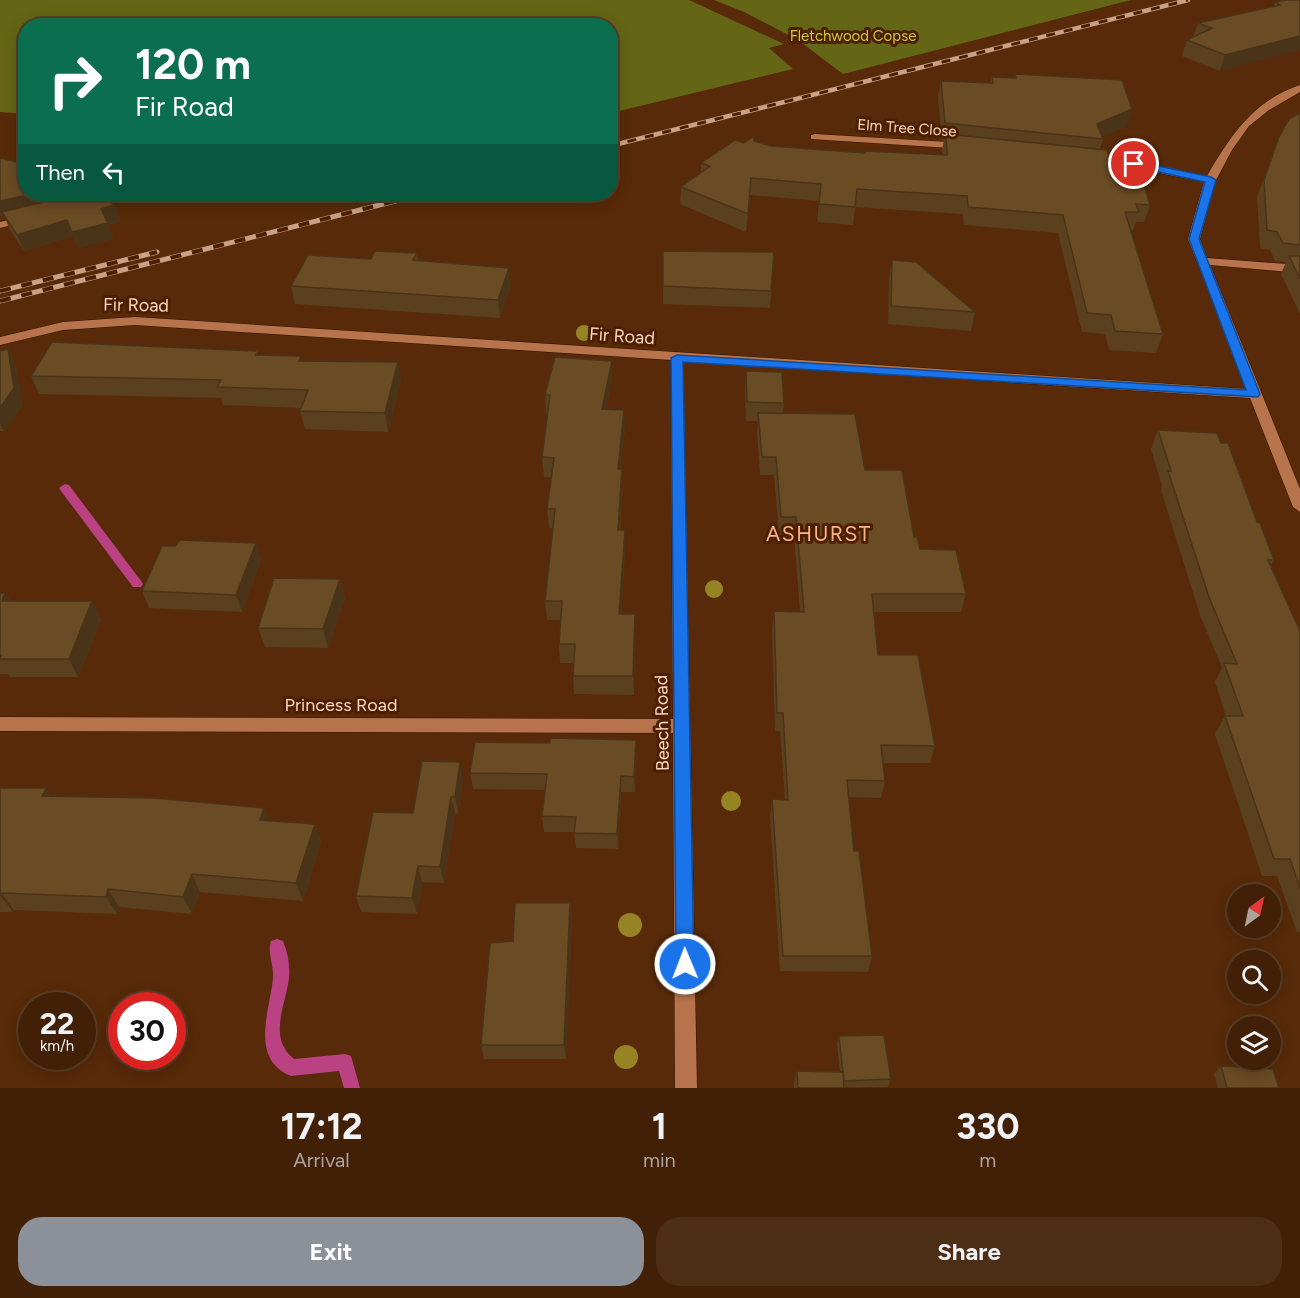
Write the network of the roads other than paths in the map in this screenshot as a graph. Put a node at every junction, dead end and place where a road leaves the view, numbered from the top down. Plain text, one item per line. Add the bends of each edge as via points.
1 (1300, 88) edge
2 (815, 137) dead end
3 (976, 147) edge
4 (1109, 160) edge
5 (1211, 180) junction
6 (97, 201) edge
7 (73, 207) edge
8 (42, 215) edge
9 (0, 225) edge
10 (1201, 261) junction
11 (1300, 269) edge
12 (0, 341) edge
13 (677, 358) junction
14 (1254, 394) junction
15 (1300, 507) edge
16 (0, 724) edge
17 (681, 726) junction
18 (686, 1088) edge

1 - 5 street via 1245,124
2 - 3 street, Elm Tree Close
4 - 5 street
5 - 10 street via 1194,239
6 - 7 street
8 - 9 street
10 - 11 street
10 - 14 street
12 - 13 street, Fir Road via 92,322 135,321
13 - 14 street, Fir Road
13 - 17 street, Beech Road
14 - 15 street
16 - 17 street, Princess Road
17 - 18 street, Beech Road

